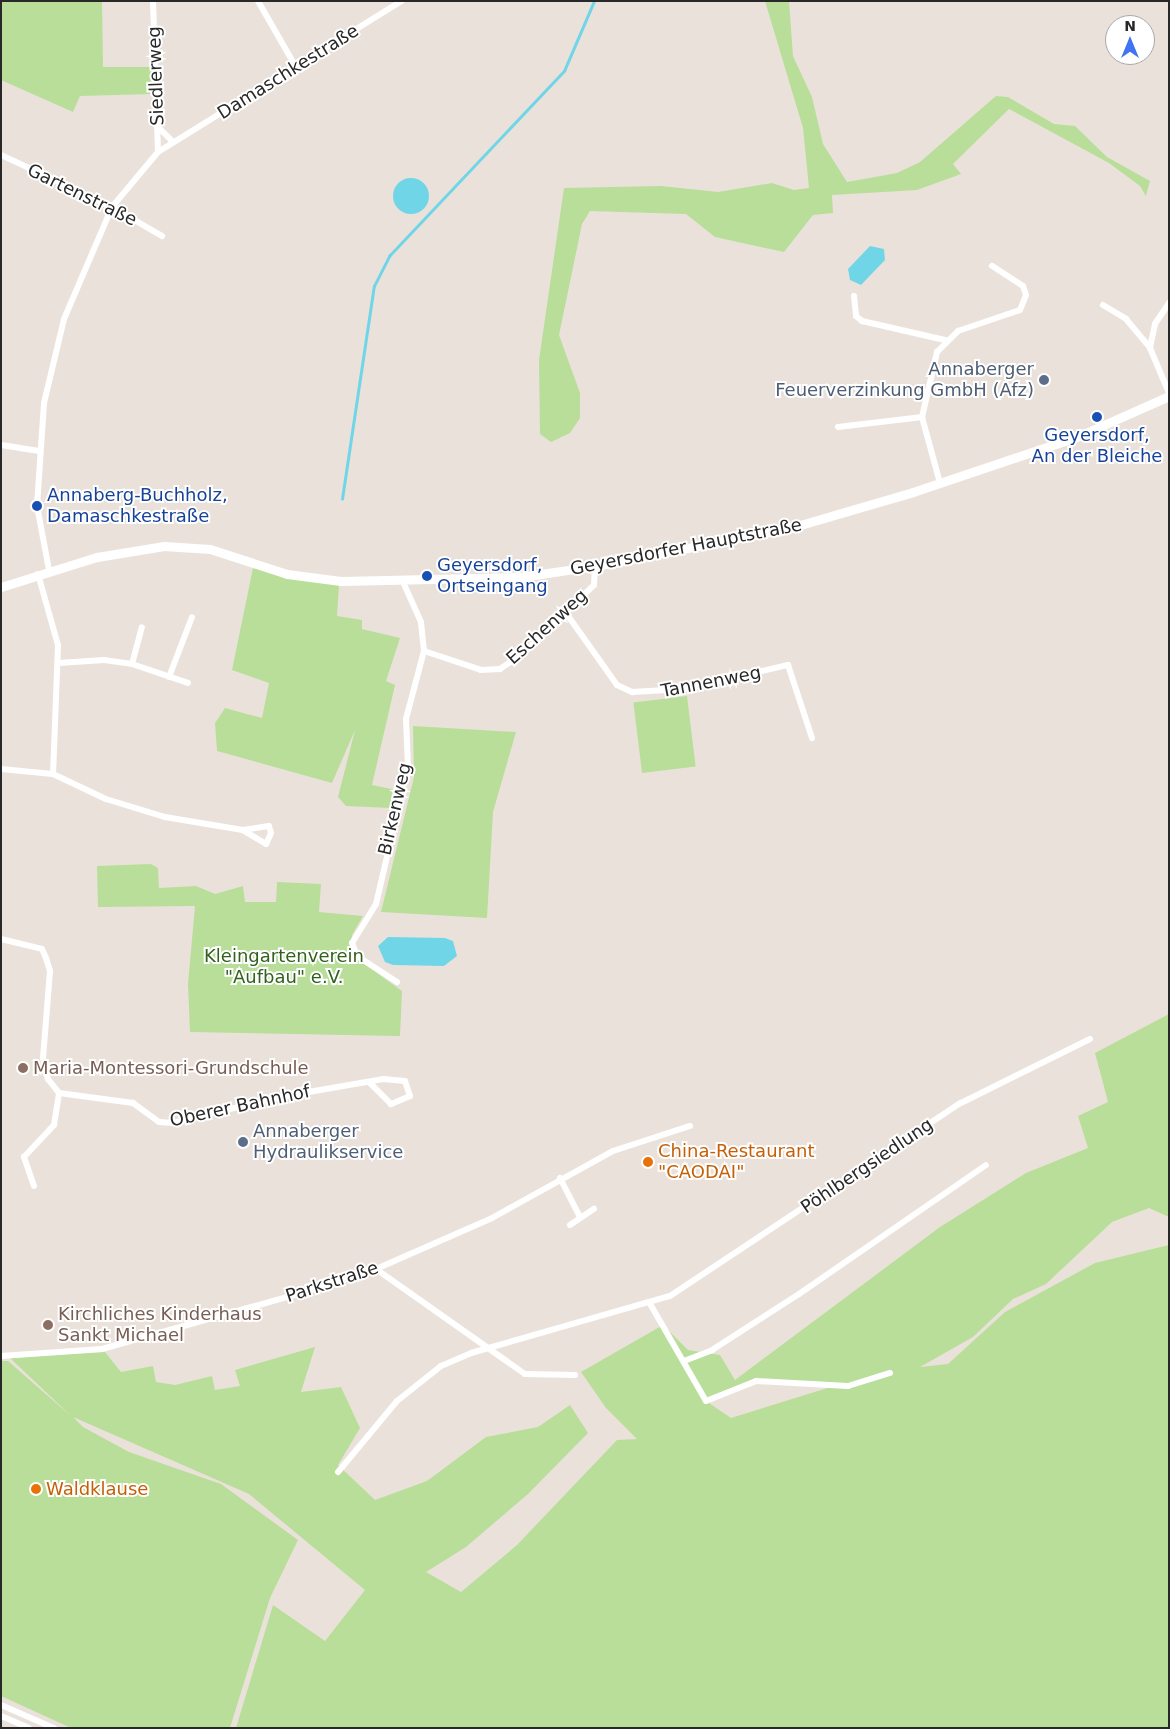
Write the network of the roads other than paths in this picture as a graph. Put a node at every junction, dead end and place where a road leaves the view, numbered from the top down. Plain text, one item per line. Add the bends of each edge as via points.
1 (153, 1) edge
2 (258, 1) edge
3 (402, 1) edge
4 (296, 67) junction
5 (159, 128) junction
6 (173, 142) junction
7 (158, 152) junction
8 (1, 155) edge
9 (112, 206) junction
10 (162, 236) dead end
11 (992, 266) dead end
12 (854, 296) dead end
13 (1169, 303) edge
14 (1103, 305) dead end
15 (945, 340) junction
16 (1150, 348) junction
17 (1169, 394) edge
18 (922, 417) junction
19 (838, 427) dead end
20 (1, 445) edge
21 (38, 451) junction
22 (940, 484) junction
23 (595, 566) junction
24 (49, 570) junction
25 (38, 574) junction
26 (403, 582) junction
27 (1, 587) edge
28 (566, 613) junction
29 (192, 617) dead end
30 (142, 627) dead end
31 (424, 651) junction
32 (59, 663) junction
33 (132, 664) junction
34 (169, 677) junction
35 (188, 683) dead end
36 (812, 738) dead end
37 (1, 770) edge
38 (53, 774) junction
39 (243, 830) dead end
40 (1, 939) edge
41 (397, 982) dead end
42 (1090, 1039) dead end
43 (369, 1082) junction
44 (59, 1093) junction
45 (690, 1126) dead end
46 (986, 1166) dead end
47 (560, 1178) junction
48 (34, 1186) dead end
49 (594, 1209) dead end
50 (580, 1217) junction
51 (570, 1225) dead end
52 (376, 1268) junction
53 (649, 1302) junction
54 (486, 1350) junction
55 (1, 1356) edge
56 (684, 1361) junction
57 (890, 1373) dead end
58 (575, 1375) dead end
59 (338, 1472) dead end
60 (1, 1705) edge
61 (1, 1716) edge
62 (29, 1728) edge
63 (54, 1728) edge

1 - 5 street, Siedlerweg
2 - 4 street
3 - 4 street, Damaschkestraße
4 - 6 street, Damaschkestraße
5 - 6 street
5 - 7 street, Siedlerweg
6 - 7 street, Damaschkestraße
7 - 9 street, Damaschkestraße
8 - 9 street, Gartenstraße
9 - 10 street, Gartenstraße
9 - 21 street, Damaschkestraße via 64,319 44,403
11 - 15 street via 1023,286 1026,295 1020,310 958,331
12 - 15 street via 856,316 862,321
13 - 16 street via 1155,324
14 - 16 street via 1126,319
15 - 18 street via 938,352
16 - 17 street
17 - 22 main road, Geyersdorfer Hauptstraße via 1079,436
18 - 19 street
18 - 22 street
20 - 21 street
21 - 24 street, Damaschkestraße via 38,506
22 - 23 main road, Geyersdorfer Hauptstraße via 790,528
23 - 26 main road, Geyersdorfer Hauptstraße via 521,577
23 - 28 street, Eschenweg via 594,585
24 - 25 main road, Geyersdorfer Hauptstraße
24 - 26 main road, Geyersdorfer Hauptstraße via 98,557 188,546 309,578
25 - 27 main road, Geyersdorfer Hauptstraße
25 - 32 street via 58,645
26 - 31 street, Birkenweg via 421,622
28 - 31 street, Eschenweg via 500,669 481,670
28 - 36 street, Tannenweg via 618,685 632,692 684,689 788,665
29 - 34 street
30 - 33 street
31 - 41 street, Birkenweg via 406,719 408,767 376,904 352,943 357,956
32 - 33 street via 104,660
32 - 38 street
33 - 34 street
34 - 35 street
37 - 38 street
38 - 39 street via 138,810
40 - 44 street via 42,949 46,958 50,971 43,1058 48,1079
42 - 53 street, Pöhlbergsiedlung via 961,1103 696,1280
43 - 43 street, Oberer Bahnhof via 391,1104 410,1096 410,1088 400,1079
43 - 44 street, Oberer Bahnhof via 173,1123 160,1122 133,1103
44 - 48 street via 54,1124 24,1157
45 - 47 street, Parkstraße via 613,1151
46 - 56 street via 799,1294 712,1350
47 - 50 street
47 - 52 street, Parkstraße via 492,1218
49 - 50 street
50 - 51 street
52 - 54 street
52 - 55 street, Parkstraße via 102,1349
53 - 54 street, Pöhlbergsiedlung
53 - 56 street
54 - 58 street via 535,1377
54 - 59 street, Pöhlbergsiedlung via 442,1366 413,1385
56 - 57 street via 706,1401 756,1381 848,1386
60 - 63 street
61 - 62 street

